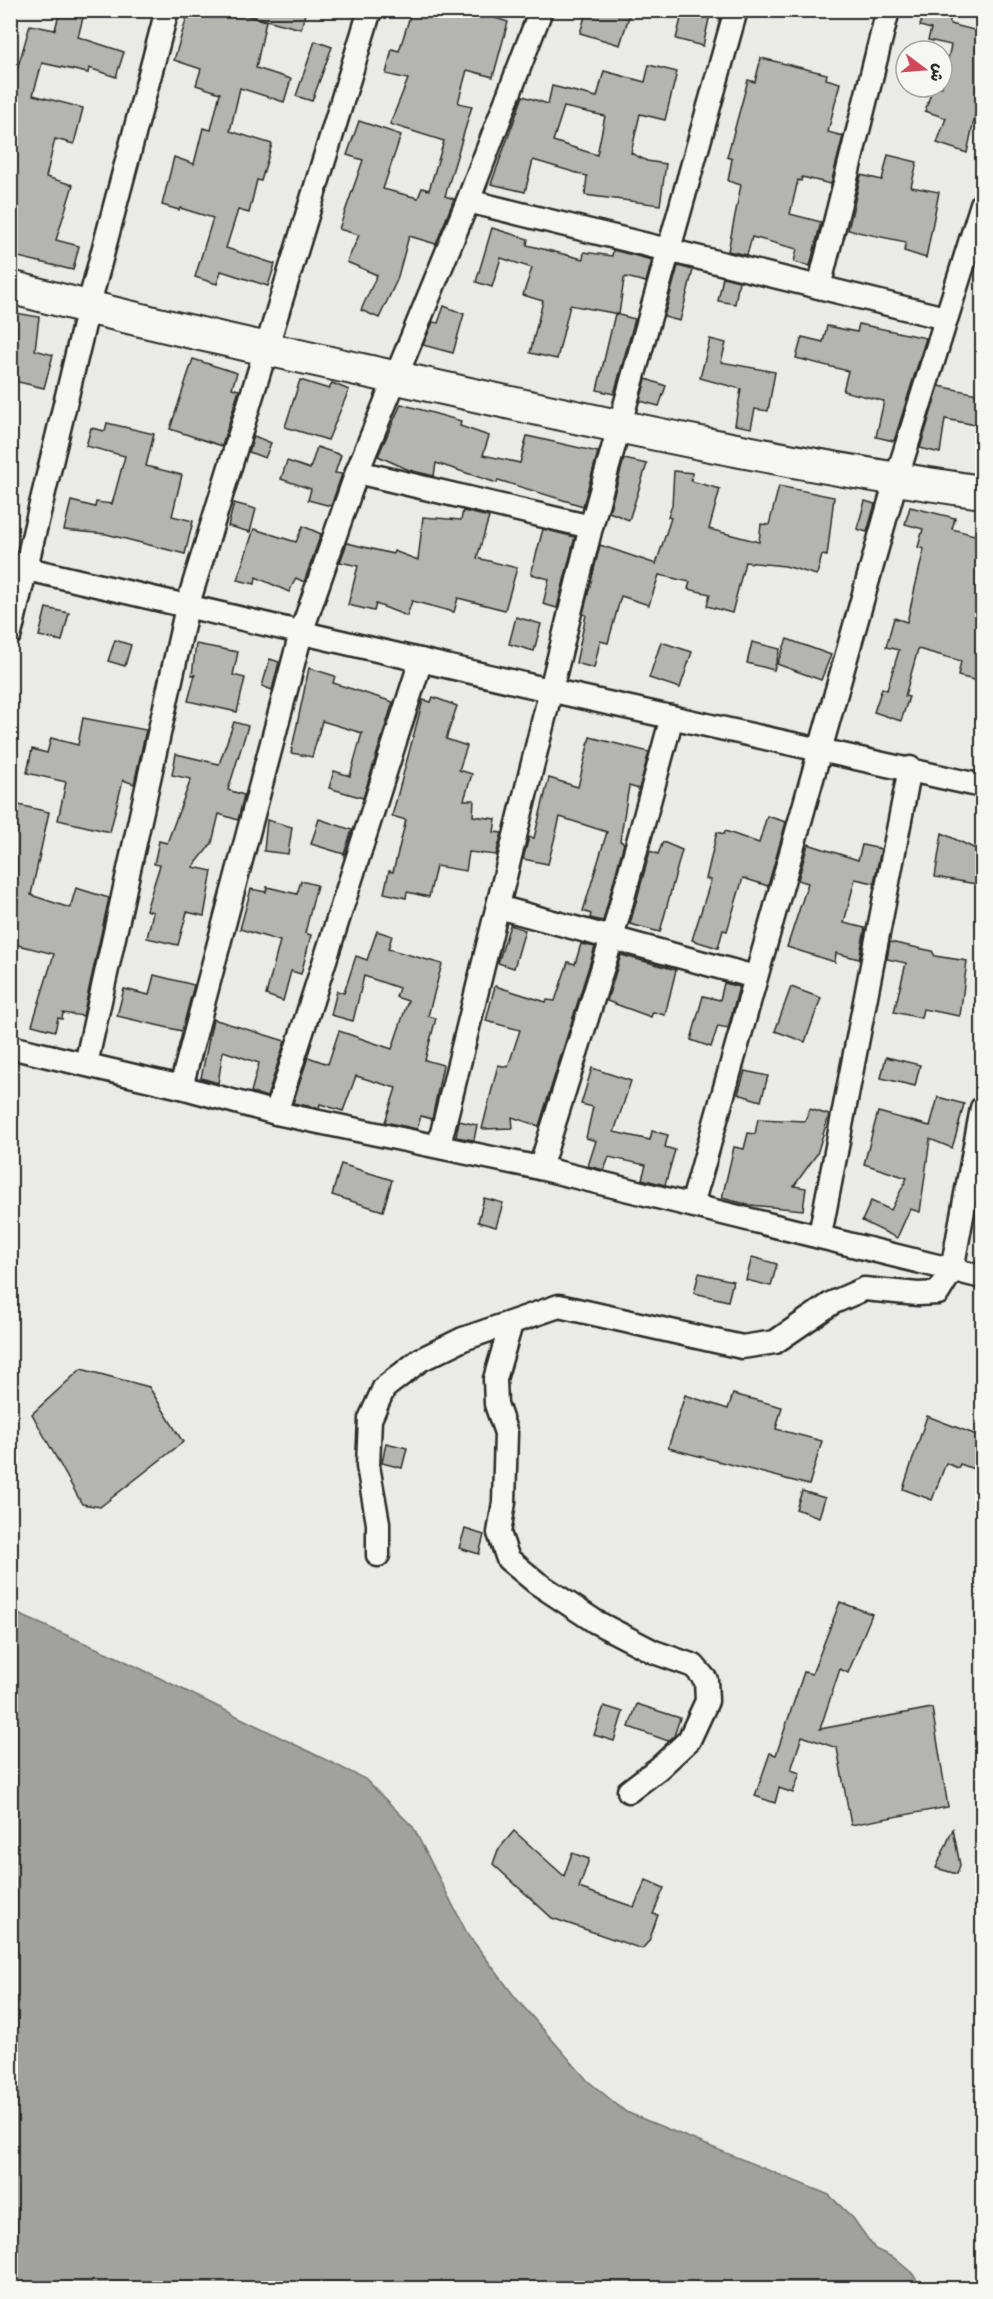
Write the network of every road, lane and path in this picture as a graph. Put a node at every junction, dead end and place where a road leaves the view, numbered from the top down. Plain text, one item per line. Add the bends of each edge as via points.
1 (167, 10) edge
2 (370, 10) edge
3 (541, 10) edge
4 (735, 10) edge
5 (888, 10) edge
6 (468, 201) junction
7 (982, 204) edge
8 (669, 250) junction
9 (10, 287) edge
10 (819, 287) junction
11 (88, 308) junction
12 (945, 318) junction
13 (265, 351) junction
14 (395, 377) junction
15 (619, 427) junction
16 (357, 472) junction
17 (896, 480) junction
18 (982, 492) edge
19 (591, 528) junction
20 (18, 567) edge
21 (187, 607) junction
22 (301, 633) junction
23 (10, 634) edge
24 (421, 660) junction
25 (549, 690) junction
26 (672, 717) junction
27 (822, 752) junction
28 (910, 768) junction
29 (982, 786) edge
30 (498, 907) junction
31 (612, 938) junction
32 (755, 977) junction
33 (10, 1047) edge
34 (87, 1064) junction
35 (182, 1087) junction
36 (982, 1108) edge
37 (276, 1113) junction
38 (439, 1145) junction
39 (540, 1168) junction
40 (692, 1205) junction
41 (820, 1235) junction
42 (952, 1270) junction
43 (982, 1277) edge
44 (511, 1324) junction
45 (378, 1556) dead end
46 (629, 1791) dead end

1 - 11 street
2 - 13 street
3 - 6 street
4 - 8 street
5 - 10 street
6 - 8 street
6 - 14 street
7 - 12 street
8 - 10 street
8 - 15 street
9 - 11 main road
10 - 12 street
11 - 13 main road
11 - 20 street
12 - 17 street
13 - 14 main road
13 - 21 street
14 - 15 main road
14 - 16 street
15 - 17 main road
15 - 19 street
16 - 19 street
16 - 22 street
17 - 18 main road
17 - 27 street
19 - 25 street
20 - 21 street
20 - 23 street
21 - 22 street
21 - 34 street
22 - 24 street
22 - 35 street
24 - 25 street
24 - 37 street
25 - 26 street
25 - 30 street
26 - 27 street
26 - 31 street
27 - 28 street
27 - 32 street
28 - 29 street
28 - 41 street
30 - 31 street
30 - 38 street
31 - 32 street
31 - 39 street
32 - 40 street
33 - 34 street
34 - 35 street
35 - 37 street
36 - 42 street
37 - 38 street
38 - 39 street
39 - 40 street
40 - 41 street
41 - 42 street
42 - 43 street
42 - 44 street via 938,1293 864,1289 832,1303 776,1342 742,1347 559,1306
44 - 45 street via 463,1339 420,1360 384,1388 370,1419 368,1466 378,1523
44 - 46 street via 495,1378 496,1404 506,1433 499,1533 508,1559 596,1622 654,1652 694,1666 706,1680 707,1701 689,1740

